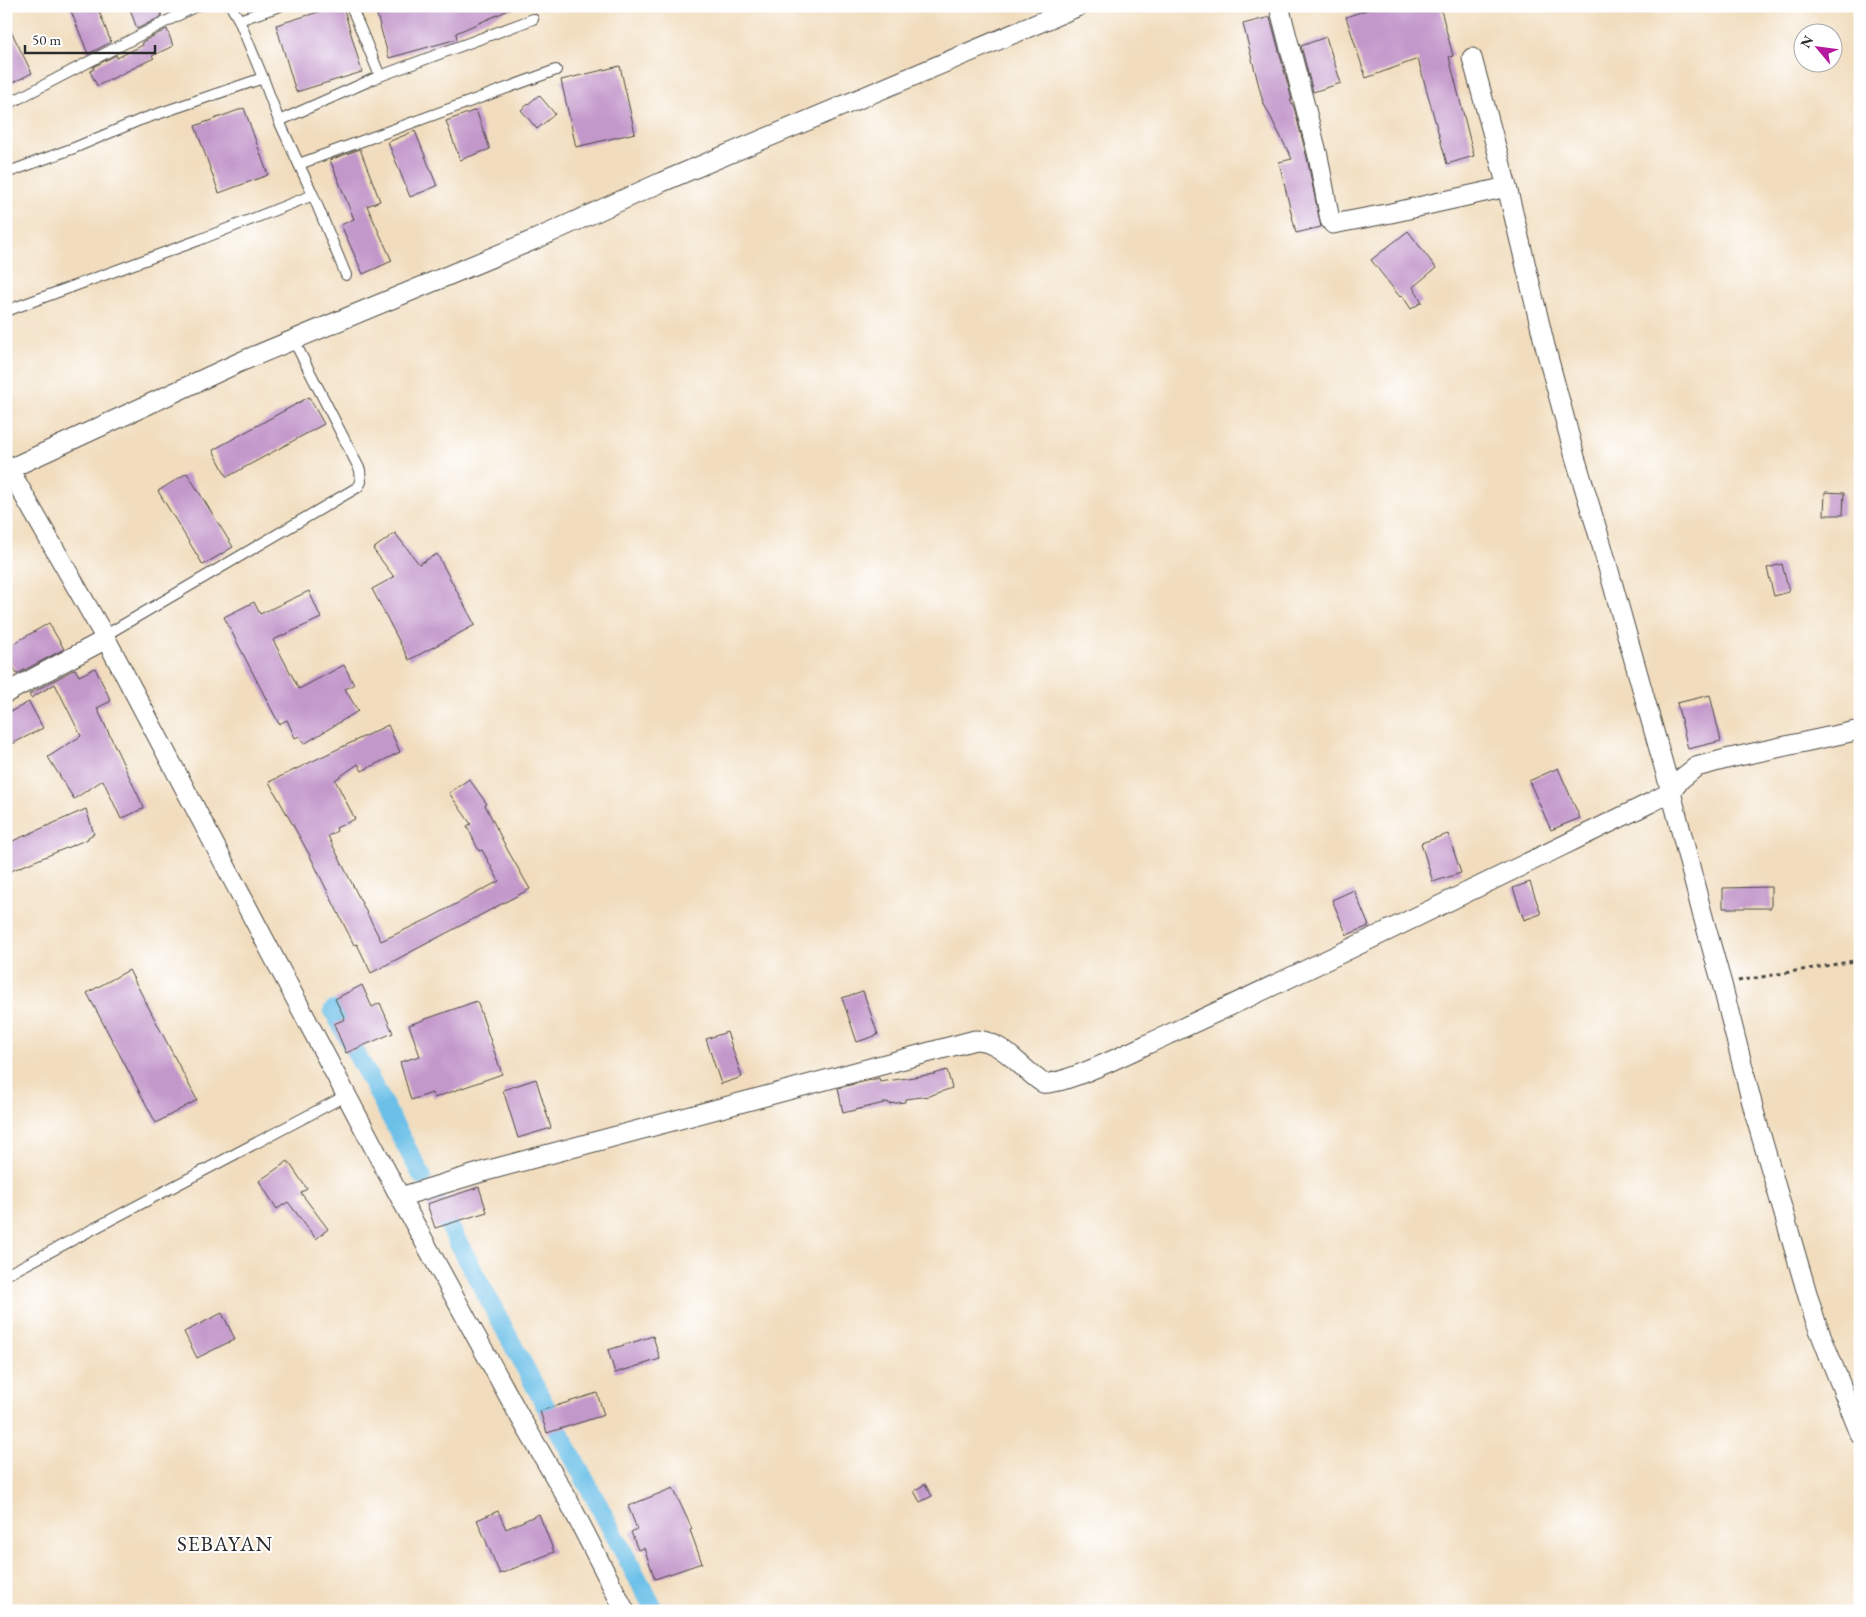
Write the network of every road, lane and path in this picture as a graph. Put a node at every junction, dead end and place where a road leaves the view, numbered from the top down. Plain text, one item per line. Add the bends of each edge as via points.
1 (196, 6) edge
2 (231, 6) edge
3 (280, 6) edge
4 (351, 6) edge
5 (1079, 6) edge
6 (1279, 6) edge
7 (533, 19) dead end
8 (239, 20) junction
9 (1472, 58) dead end
10 (556, 70) dead end
11 (380, 76) junction
12 (262, 78) junction
13 (6, 105) edge
14 (279, 121) junction
15 (299, 164) junction
16 (6, 173) edge
17 (1507, 187) junction
18 (313, 195) junction
19 (346, 275) dead end
20 (6, 311) edge
21 (293, 339) junction
22 (8, 466) edge
23 (105, 638) junction
24 (6, 693) edge
25 (1860, 730) edge
26 (1671, 792) junction
27 (1860, 960) edge
28 (1722, 984) junction
29 (347, 1095) junction
30 (400, 1197) junction
31 (6, 1275) edge
32 (1860, 1434) edge
33 (625, 1611) edge

1 - 13 lane
2 - 8 lane
3 - 8 lane
4 - 11 lane
5 - 21 street via 662,182 536,239
6 - 17 street via 1333,224
7 - 11 lane
8 - 12 lane
9 - 17 street
10 - 15 lane
11 - 14 lane
12 - 14 lane
12 - 16 lane via 140,120
14 - 15 lane
15 - 18 lane
17 - 26 street via 1572,448
18 - 19 lane
18 - 20 lane
21 - 22 street
21 - 23 lane via 360,470 358,487
22 - 23 street
23 - 24 street
23 - 29 street
25 - 26 street via 1696,768
26 - 28 street
26 - 30 street via 1256,994 1058,1082 1043,1083 1005,1052 989,1042 975,1040 482,1172
27 - 28 path
28 - 32 street via 1755,1115 1814,1318
29 - 30 street
29 - 31 lane
30 - 33 street via 567,1498

